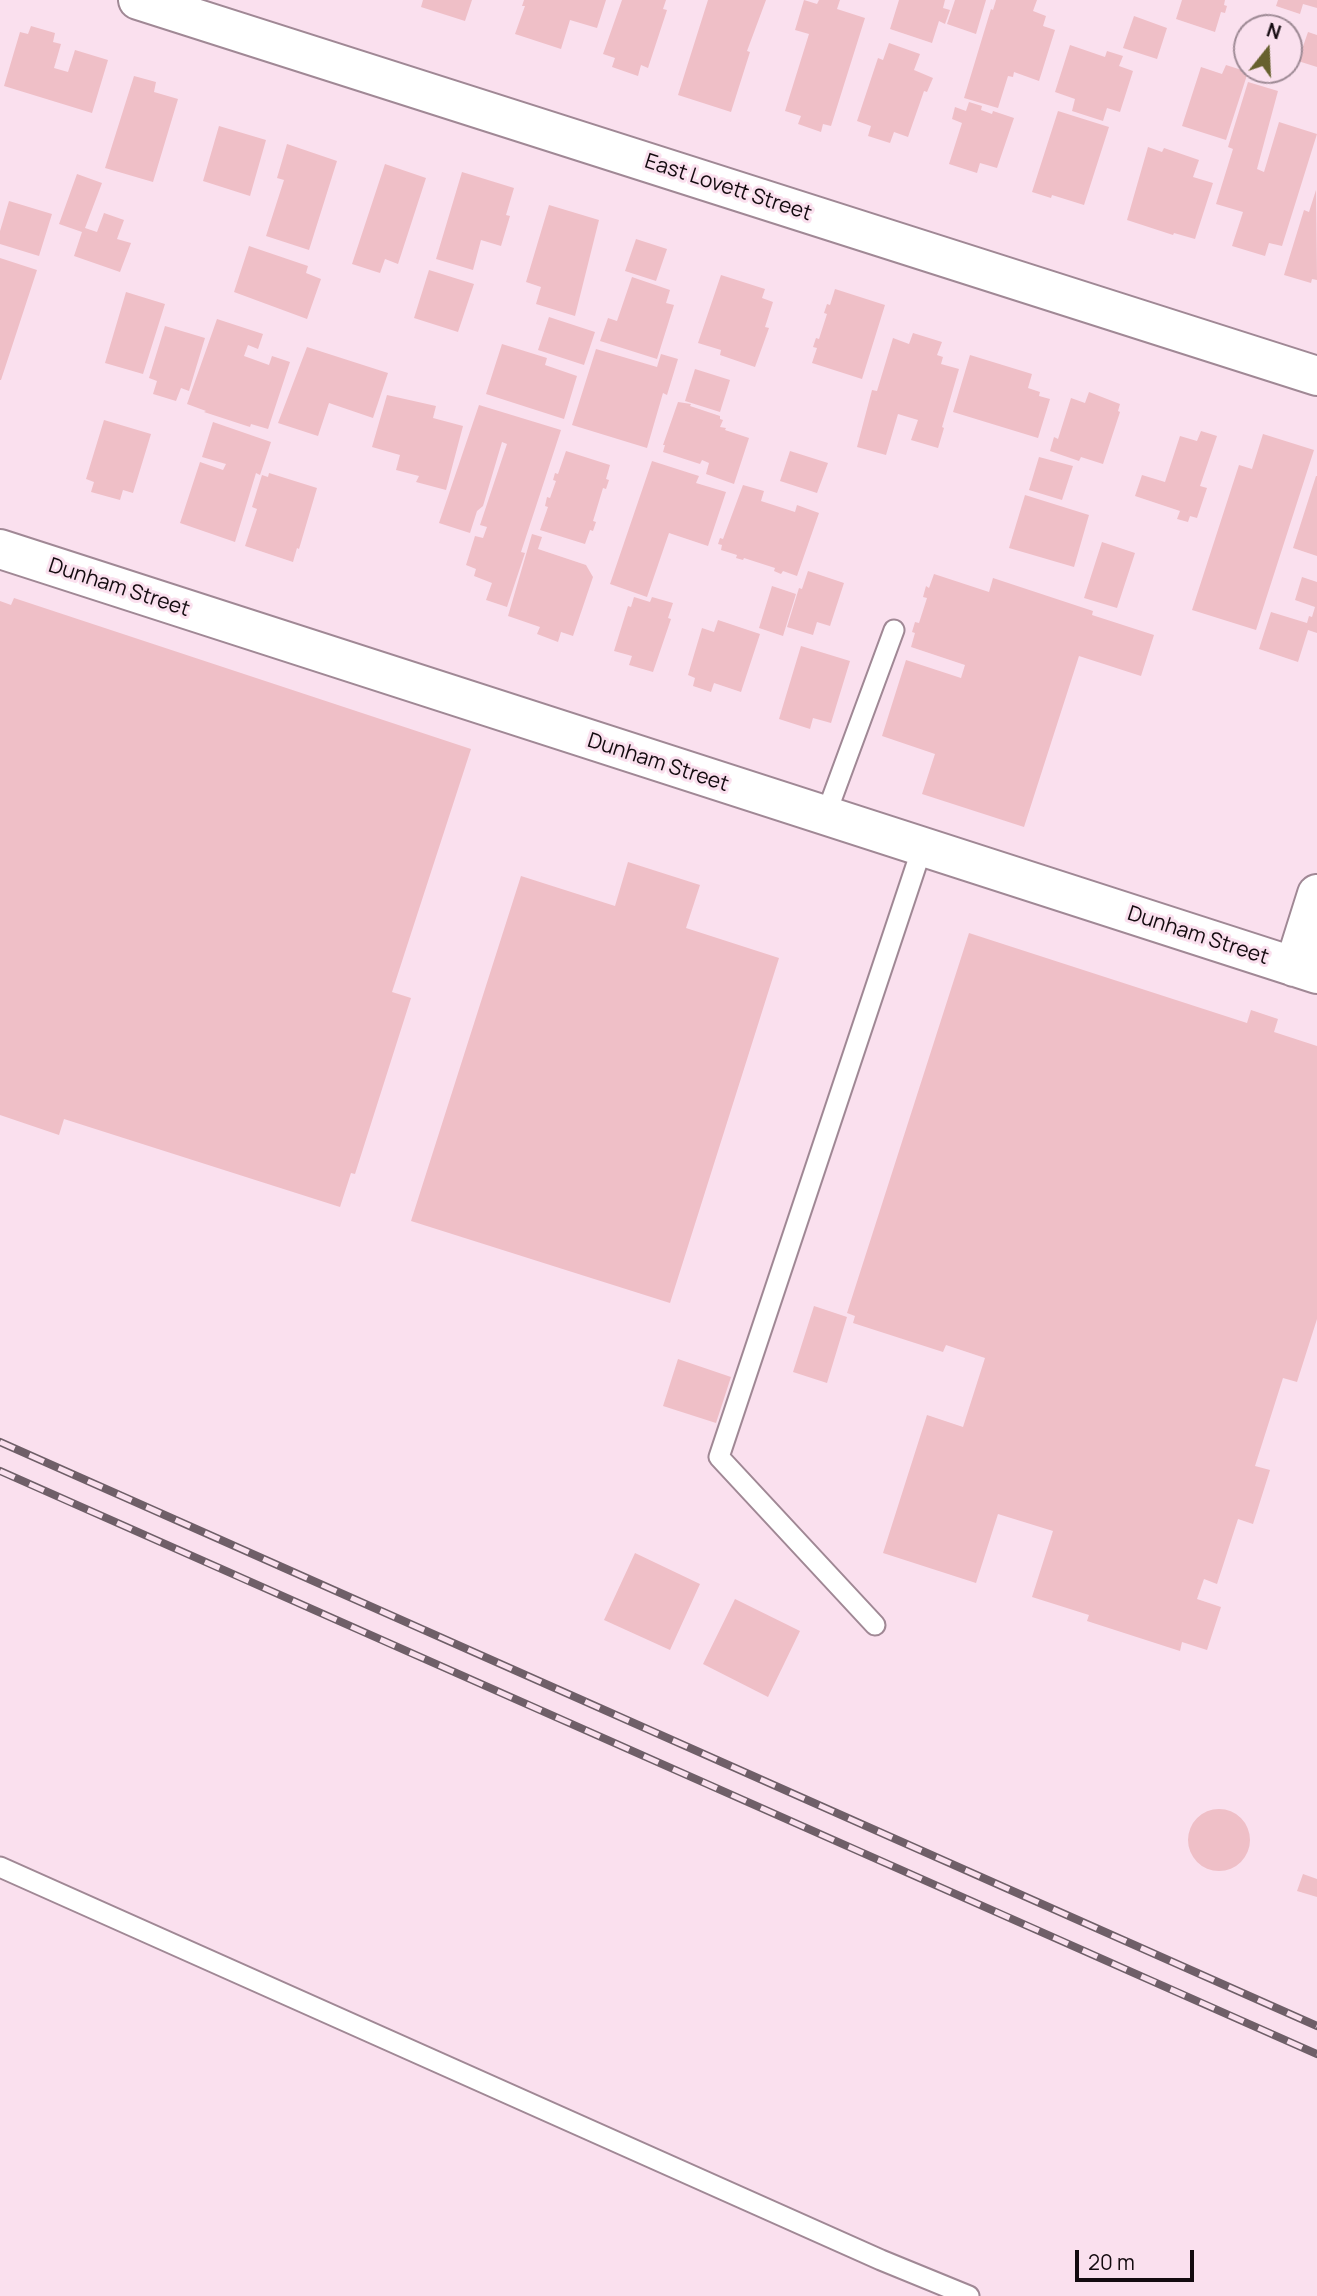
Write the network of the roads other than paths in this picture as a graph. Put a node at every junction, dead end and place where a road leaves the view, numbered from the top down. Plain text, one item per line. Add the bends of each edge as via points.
1 (138, 0) edge
2 (1317, 376) edge
3 (0, 549) edge
4 (894, 630) dead end
5 (825, 817) junction
6 (922, 848) junction
7 (1317, 894) edge
8 (1306, 971) edge
9 (875, 1625) dead end
10 (0, 1867) edge
11 (969, 2296) edge

1 - 2 street, East Lovett Street
3 - 5 street, Dunham Street
4 - 5 lane
5 - 6 street, Dunham Street
6 - 8 street, Dunham Street
6 - 9 lane via 719,1457
7 - 8 street
10 - 11 lane

